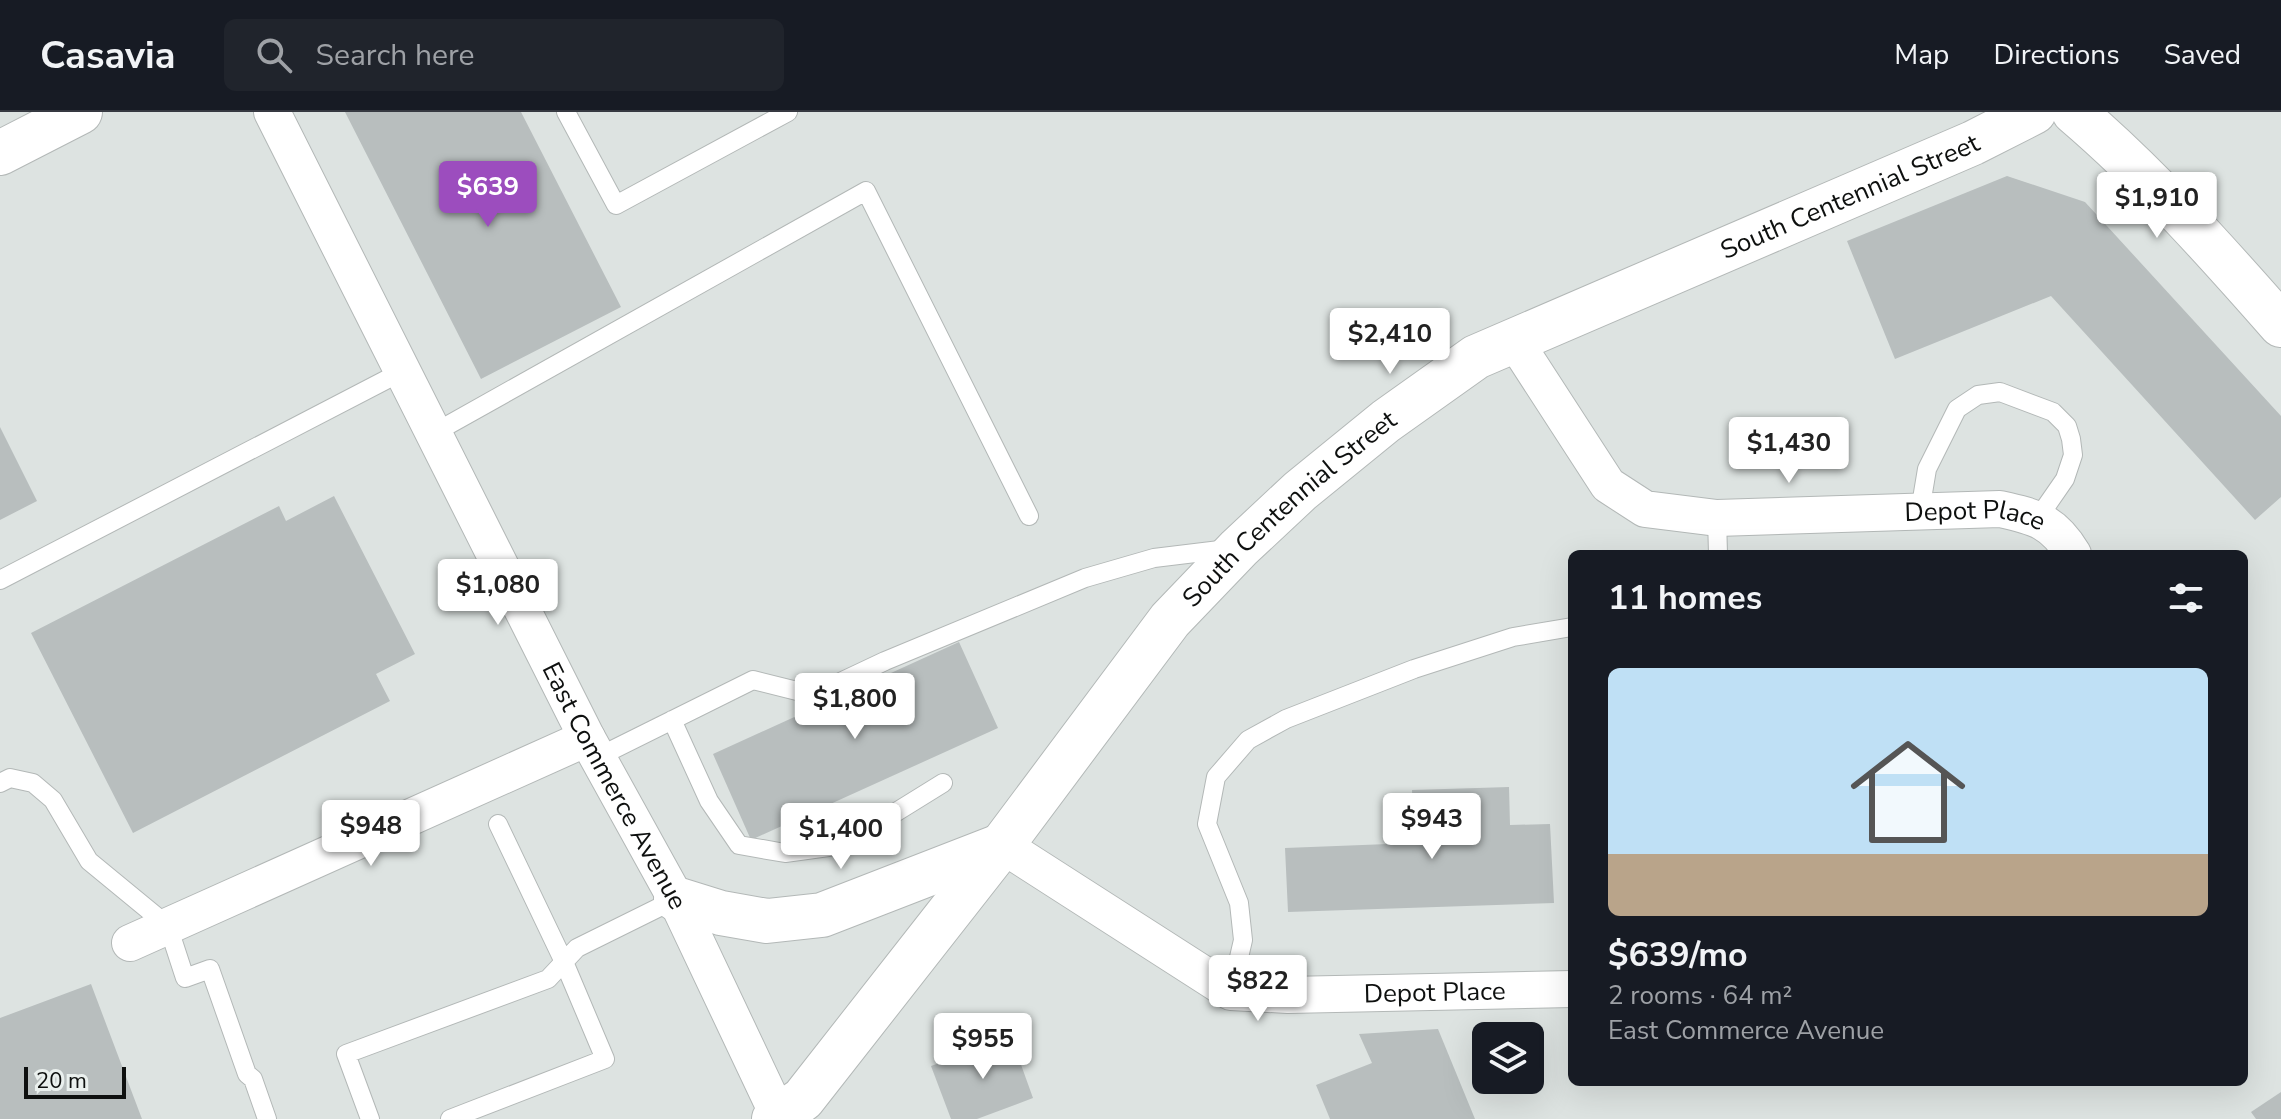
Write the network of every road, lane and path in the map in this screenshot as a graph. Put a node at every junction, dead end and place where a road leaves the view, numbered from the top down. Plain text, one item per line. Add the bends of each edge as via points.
1 (80, 112) edge
2 (272, 112) edge
3 (566, 112) edge
4 (788, 112) edge
5 (2034, 112) edge
6 (2074, 112) edge
7 (0, 153) edge
8 (2281, 325) edge
9 (1514, 340) junction
10 (403, 371) junction
11 (434, 433) junction
12 (1920, 511) junction
13 (1029, 516) dead end
14 (1717, 518) junction
15 (2038, 518) junction
16 (1239, 548) junction
17 (1718, 550) edge
18 (2070, 550) edge
19 (0, 580) edge
20 (1568, 628) edge
21 (672, 720) junction
22 (593, 747) junction
23 (0, 783) edge
24 (943, 783) dead end
25 (498, 824) dead end
26 (1002, 845) junction
27 (676, 899) junction
28 (170, 934) junction
29 (130, 943) dead end
30 (564, 962) junction
31 (1568, 989) edge
32 (1231, 992) junction
33 (777, 1118) edge
34 (267, 1119) edge
35 (370, 1119) edge
36 (450, 1119) edge

1 - 7 street
2 - 10 street, East Commerce Avenue
3 - 4 lane via 616,205
5 - 9 street, South Centennial Street
6 - 8 street via 2114,145
9 - 14 street, Depot Place via 1608,485 1645,509
9 - 16 street, South Centennial Street via 1476,357 1386,421
10 - 11 street, East Commerce Avenue
10 - 19 lane
11 - 13 lane via 866,191
11 - 22 street, East Commerce Avenue
12 - 14 street, Depot Place
12 - 15 street, Depot Place via 2000,509
12 - 15 lane via 1927,469 1957,409 1978,395 2000,392 2053,412 2071,439 2073,455 2065,479
14 - 17 lane
15 - 18 street, Depot Place
16 - 21 lane via 1154,558 1085,578 813,695 753,680
16 - 26 street, South Centennial Street via 1170,620
20 - 32 lane via 1513,637 1414,669 1286,719 1248,740 1216,777 1207,824 1239,903 1243,940
21 - 22 lane
21 - 24 lane via 709,801 739,845 785,853 843,845
22 - 27 street, East Commerce Avenue
22 - 28 street
23 - 28 lane via 22,780 43,791 89,861
25 - 30 lane
26 - 27 street via 822,915 767,921
26 - 32 street, Depot Place
26 - 33 street, South Centennial Street via 803,1099
27 - 30 lane via 577,948
27 - 33 street, East Commerce Avenue
28 - 29 street
28 - 34 lane via 185,978 210,969
30 - 35 lane via 548,979 346,1054
30 - 36 lane via 605,1059
31 - 32 street, Depot Place

